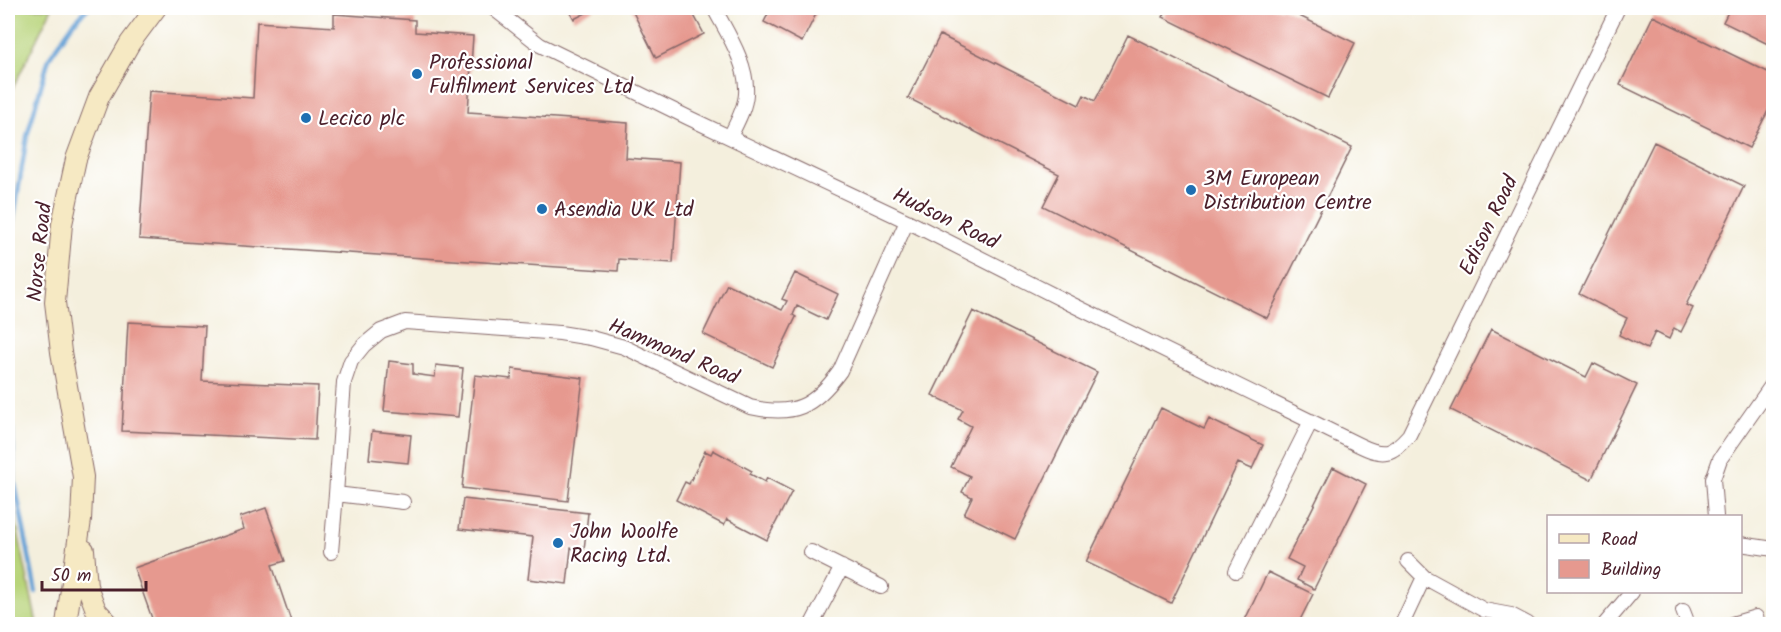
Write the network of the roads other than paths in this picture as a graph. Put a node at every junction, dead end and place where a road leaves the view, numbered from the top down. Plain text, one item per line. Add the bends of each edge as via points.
1 (156, 8) edge
2 (493, 8) edge
3 (714, 8) edge
4 (1618, 8) edge
5 (730, 138) junction
6 (907, 221) junction
7 (1773, 382) edge
8 (1311, 421) junction
9 (1386, 453) joint
10 (336, 494) junction
11 (403, 502) dead end
12 (1716, 515) edge
13 (81, 520) junction
14 (1742, 544) edge
15 (1773, 549) edge
16 (331, 552) dead end
17 (812, 552) dead end
18 (1408, 561) dead end
19 (842, 567) junction
20 (1236, 571) dead end
21 (1425, 577) junction
22 (881, 587) dead end
23 (1630, 593) edge
24 (66, 624) edge
25 (84, 624) edge
26 (103, 624) edge
27 (109, 624) edge
28 (812, 624) edge
29 (1402, 624) edge
30 (1528, 624) edge
31 (1605, 624) edge
32 (1732, 624) edge
33 (1758, 624) edge

1 - 13 street, Norse Road via 130,43 99,97 76,159 62,224 55,302 83,477
2 - 5 street, Hudson Road via 540,45
3 - 5 street via 743,70 746,94
4 - 9 street, Edison Road via 1409,435
5 - 6 street, Hudson Road
6 - 8 street, Hudson Road
6 - 10 street, Hammond Road via 840,371 810,403 795,409 772,412 750,407 624,348 591,338 405,322 381,331 351,361 344,382
7 - 12 street via 1719,459 1713,479
8 - 9 street, Hudson Road via 1373,452
8 - 20 street
10 - 11 street
10 - 16 street, Hammond Road
13 - 24 street, Norse Road
13 - 27 street, Norse Road via 87,586 96,610
14 - 15 street
17 - 19 street
18 - 21 street
19 - 22 street
19 - 28 street
21 - 29 street
21 - 30 street via 1484,610 1510,615
23 - 31 street
25 - 26 street
32 - 33 street via 1756,617

